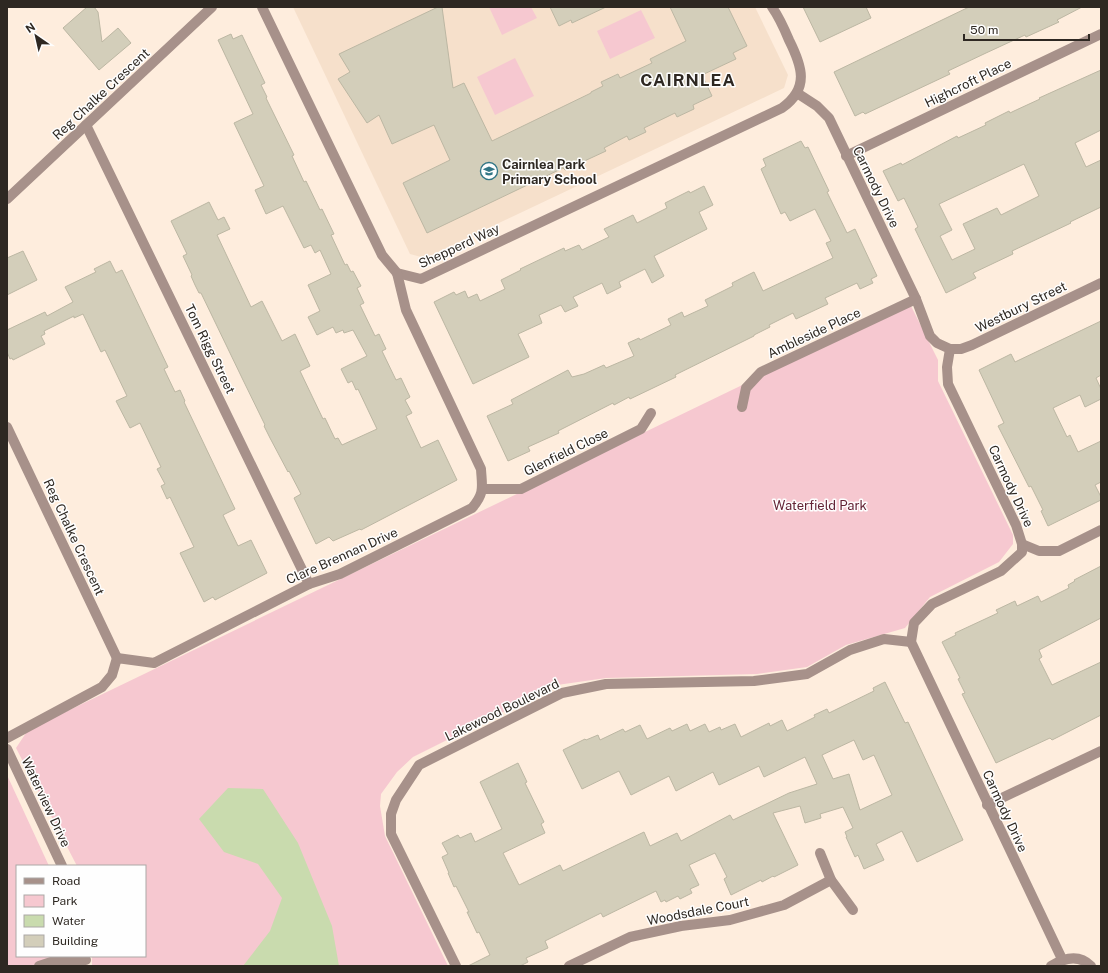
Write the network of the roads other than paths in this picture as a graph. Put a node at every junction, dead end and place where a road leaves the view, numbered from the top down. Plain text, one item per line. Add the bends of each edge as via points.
1 (212, 7) edge
2 (262, 7) edge
3 (772, 7) edge
4 (777, 11) edge
5 (1101, 34) edge
6 (797, 92) junction
7 (86, 125) junction
8 (846, 156) junction
9 (7, 199) edge
10 (397, 273) junction
11 (1101, 283) edge
12 (916, 299) junction
13 (950, 349) junction
14 (742, 407) dead end
15 (651, 413) dead end
16 (7, 427) edge
17 (482, 489) junction
18 (1101, 530) edge
19 (1022, 544) junction
20 (309, 584) junction
21 (911, 642) junction
22 (117, 658) junction
23 (7, 738) edge
24 (7, 749) edge
25 (1101, 750) edge
26 (987, 805) junction
27 (820, 853) dead end
28 (62, 865) edge
29 (831, 880) junction
30 (853, 910) dead end
31 (1062, 960) junction
32 (86, 961) edge
33 (40, 966) edge
34 (456, 966) edge
35 (569, 966) edge
36 (1051, 966) edge
37 (1091, 966) edge

1 - 7 street, Reg Chalke Crescent
2 - 10 street via 382,255
3 - 4 street
4 - 6 street via 799,60 801,83
5 - 8 street, Highcroft Place
6 - 8 street, Carmody Drive via 829,118
6 - 10 street, Shepperd Way via 782,108 421,279
7 - 9 street, Reg Chalke Crescent
7 - 20 street, Tom Rigg Street
8 - 12 street, Carmody Drive
10 - 17 street, Clare Brennan Drive via 406,310 481,469
11 - 13 street, Westbury Street via 972,345
12 - 13 street, Carmody Drive via 930,336
12 - 14 street, Ambleside Place via 761,372 746,388
13 - 19 street, Carmody Drive via 948,384 1016,524
15 - 17 street, Glenfield Close via 641,429 521,489
16 - 22 street, Reg Chalke Crescent
17 - 20 street, Clare Brennan Drive via 480,499 472,508 340,574
18 - 19 street via 1059,551 1039,551
19 - 21 street, Carmody Drive via 1022,552 1001,570 932,604 914,623
20 - 22 street, Clare Brennan Drive via 154,663
21 - 26 street, Carmody Drive
21 - 34 street, Lakewood Boulevard via 884,639 850,650 807,674 754,681 606,684 562,693 419,765 396,800 391,814 391,834
22 - 23 street via 112,675 102,687
24 - 28 street, Waterview Drive
25 - 26 street
26 - 31 street, Carmody Drive
27 - 29 street
29 - 30 street
29 - 35 street, Woodsdale Court via 784,905 730,920 680,926 630,937
31 - 36 street
31 - 37 street via 1081,959
32 - 33 street via 57,960

